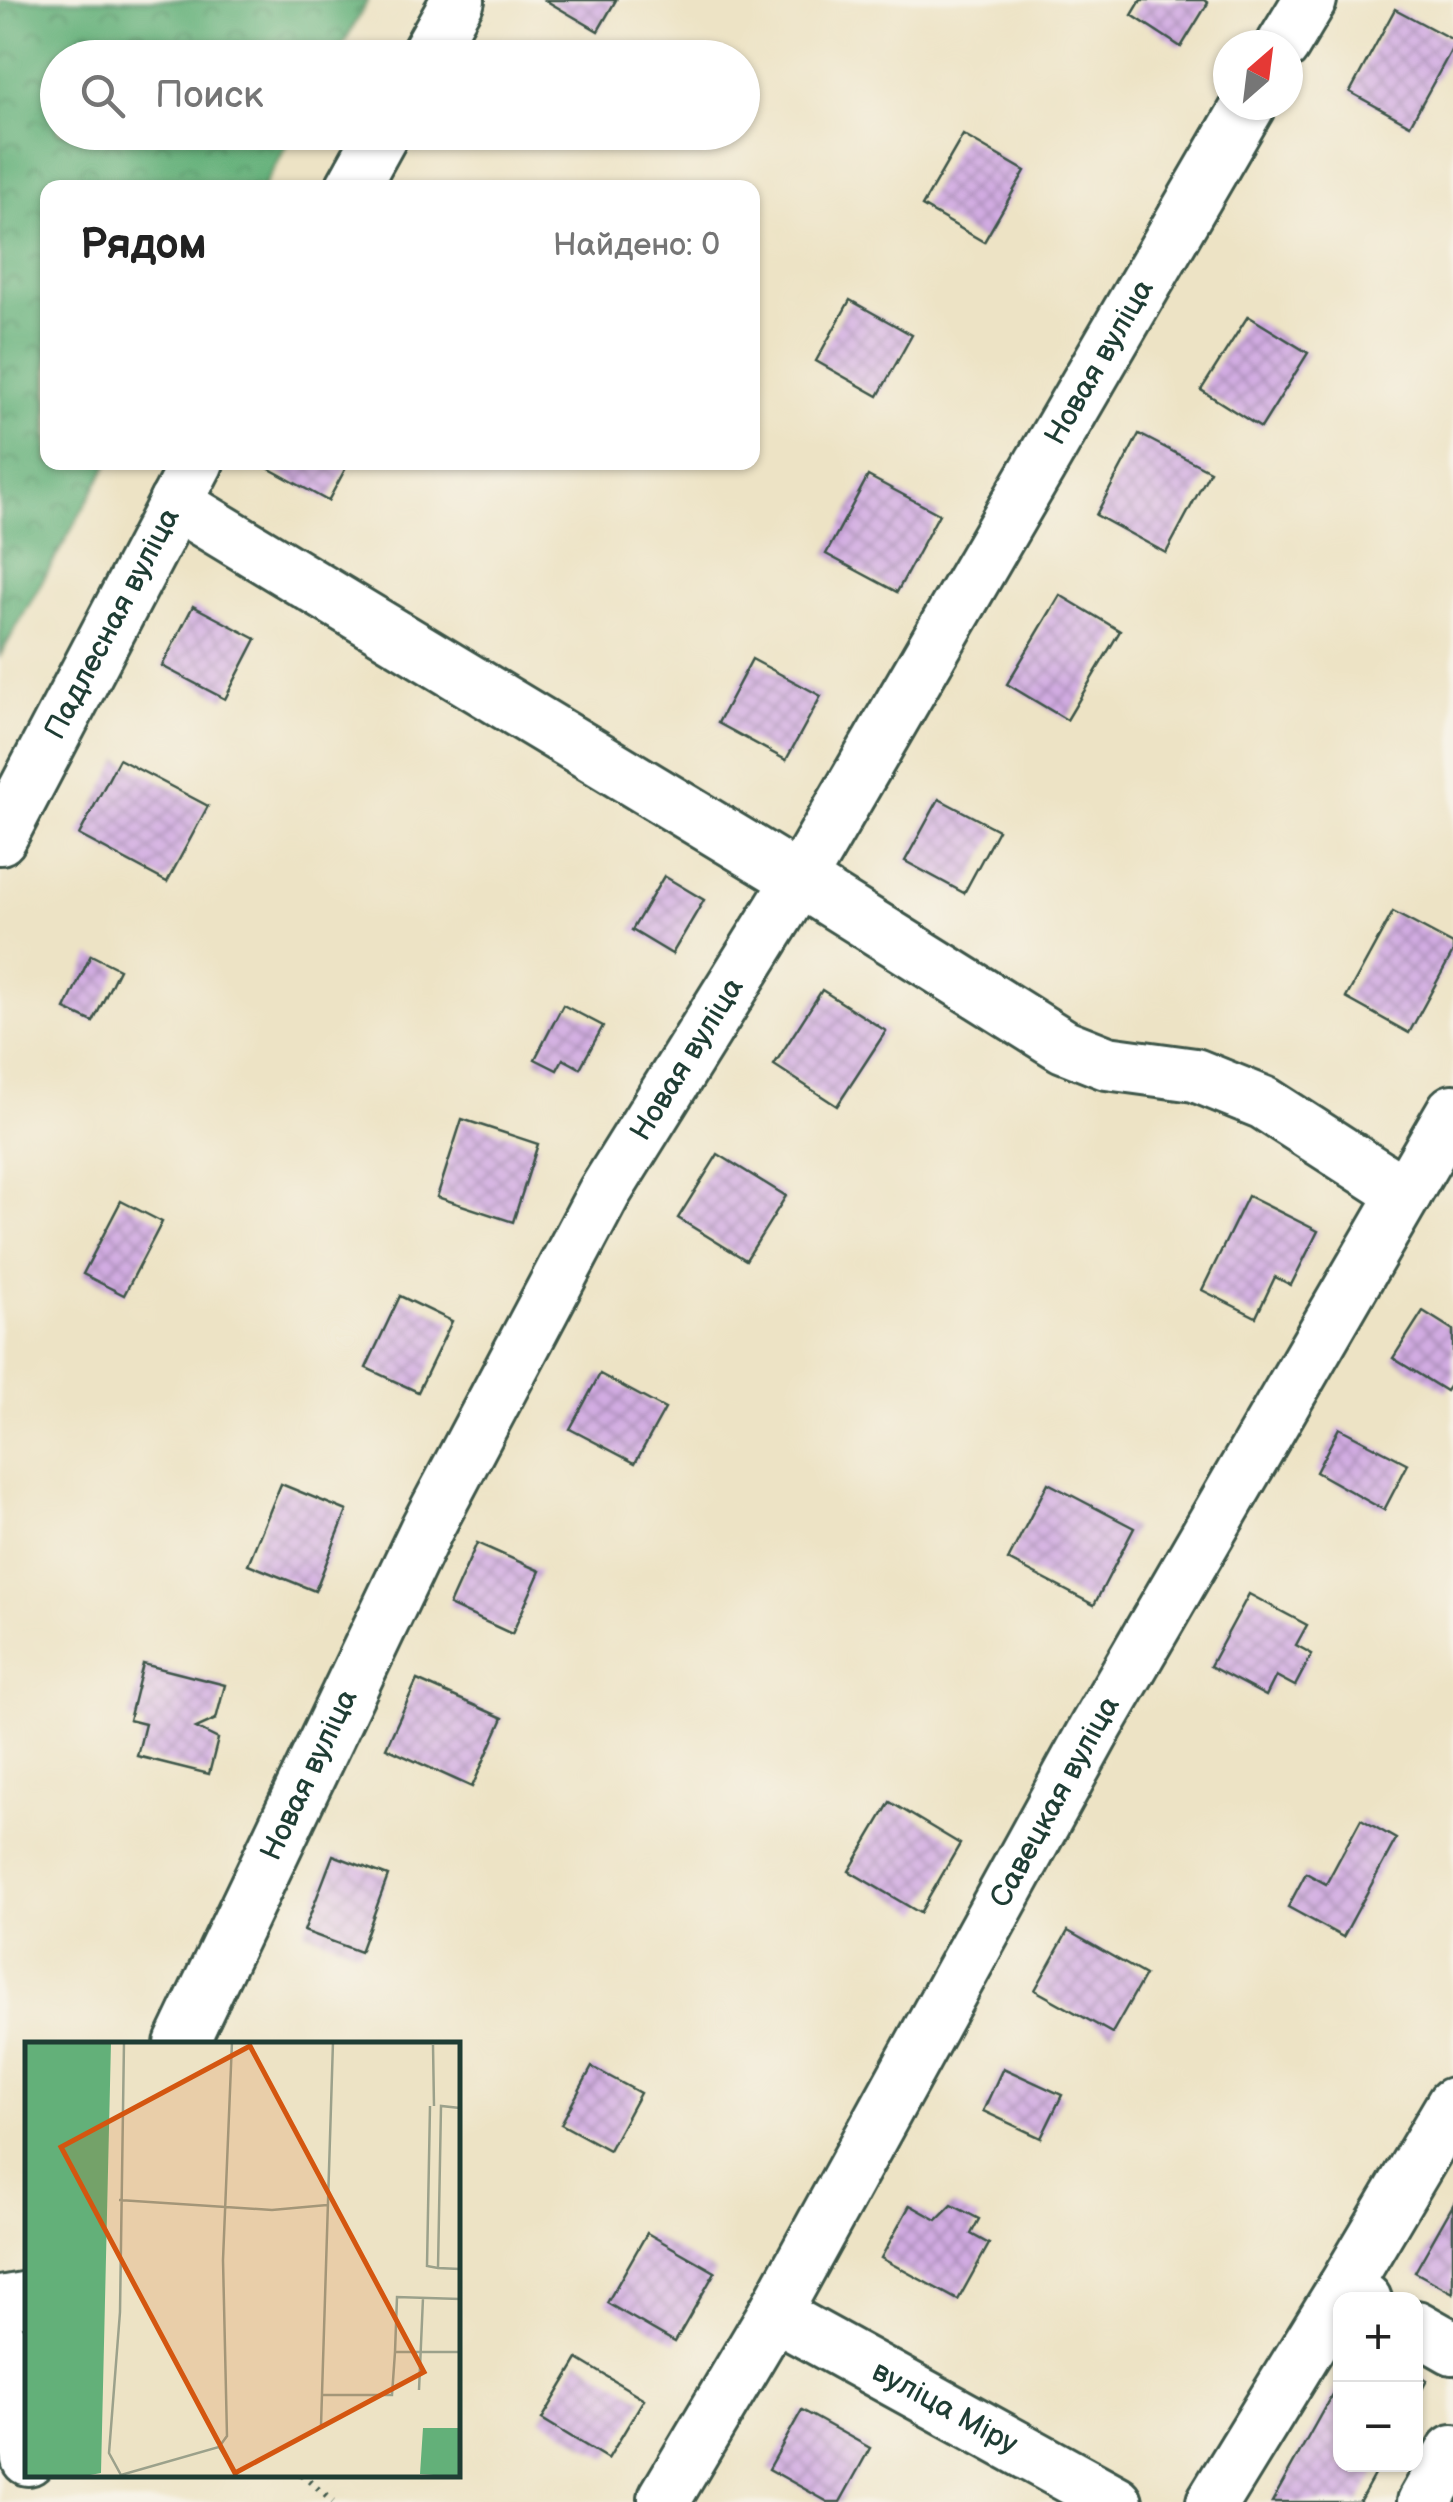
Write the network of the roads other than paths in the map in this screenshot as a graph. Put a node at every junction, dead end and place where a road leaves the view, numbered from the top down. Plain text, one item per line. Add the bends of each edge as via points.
1 (458, 0) edge
2 (1310, 0) edge
3 (1293, 30) edge
4 (436, 40) edge
5 (1239, 120) edge
6 (373, 150) edge
7 (356, 180) edge
8 (186, 483) edge
9 (0, 838) edge
10 (799, 880) junction
11 (1453, 1111) edge
12 (1405, 1194) junction
13 (182, 2042) edge
14 (1453, 2104) edge
15 (1355, 2292) edge
16 (25, 2299) edge
17 (0, 2303) edge
18 (774, 2314) junction
19 (1333, 2325) edge
20 (1423, 2331) edge
21 (0, 2341) edge
22 (1453, 2348) edge
23 (25, 2442) edge
24 (1453, 2451) edge
25 (30, 2477) edge
26 (665, 2498) dead end
27 (26, 2502) edge
28 (1116, 2502) edge
29 (1213, 2502) edge
30 (1424, 2502) edge

1 - 4 street
2 - 3 street
5 - 10 street, Новая вуліца
6 - 7 street
8 - 9 street, Падлесная вуліца
8 - 10 street
10 - 12 street via 1064,1046 1107,1064 1195,1075 1264,1103
10 - 13 street, Новая вуліца via 604,1194 427,1528
11 - 12 street, Савецкая вуліца
12 - 18 street, Савецкая вуліца via 1097,1724
14 - 15 street
16 - 17 street
18 - 26 street, Савецкая вуліца
18 - 28 street, вуліца Міру
19 - 29 street
20 - 22 street
21 - 23 street
24 - 30 street
25 - 27 street

